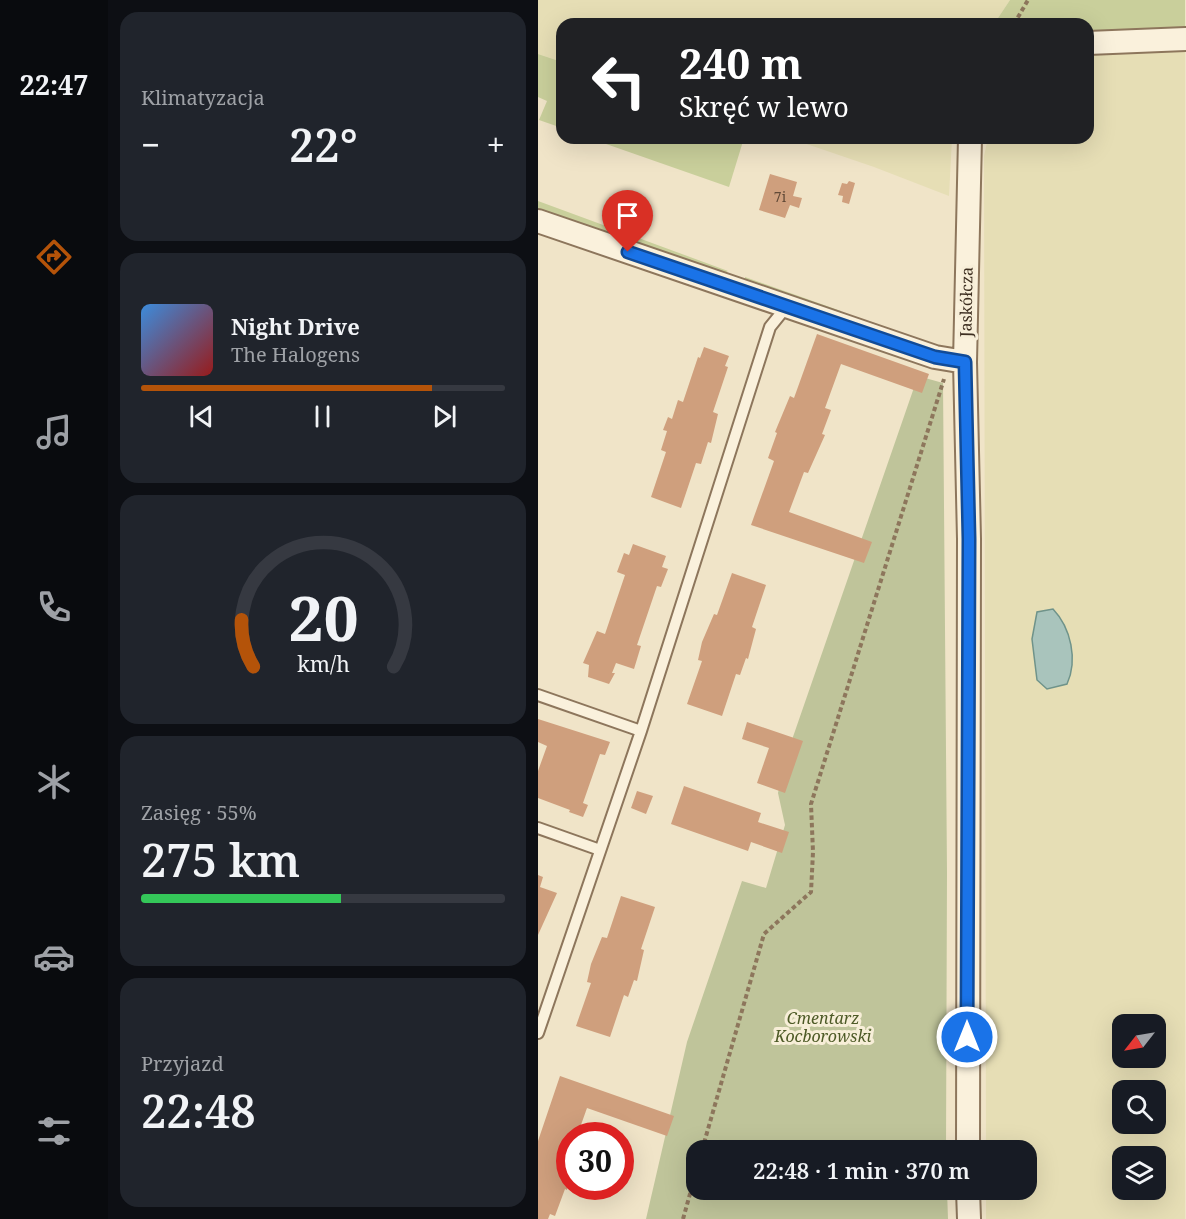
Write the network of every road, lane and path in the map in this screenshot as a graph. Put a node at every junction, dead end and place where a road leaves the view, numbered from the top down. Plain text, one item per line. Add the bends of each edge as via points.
1 (1028, 0) edge
2 (1018, 18) edge
3 (1186, 39) edge
4 (1094, 43) edge
5 (970, 144) edge
6 (538, 221) edge
7 (787, 306) junction
8 (958, 361) junction
9 (538, 695) edge
10 (641, 731) junction
11 (538, 828) edge
12 (600, 850) junction
13 (538, 1033) edge
14 (705, 1140) edge
15 (968, 1140) edge
16 (688, 1200) edge
17 (968, 1200) edge
18 (683, 1219) edge
19 (969, 1219) edge

1 - 2 path
3 - 4 street
5 - 8 street, Jaskółcza
6 - 7 street
7 - 8 street
7 - 10 lane via 770,327
8 - 14 path via 811,804 811,892 764,934
8 - 15 street, Jaskółcza via 969,539
9 - 10 lane
10 - 12 lane
11 - 12 lane
12 - 13 lane
16 - 18 path
17 - 19 street

